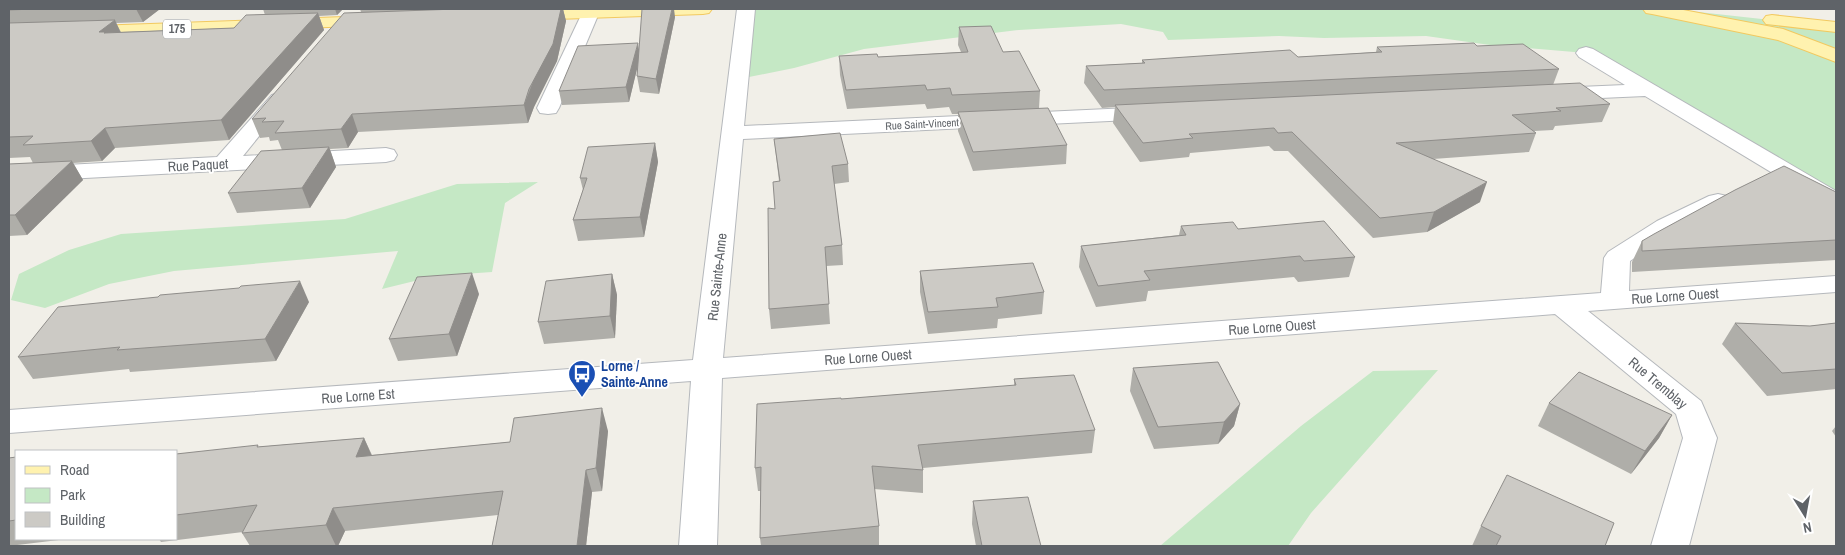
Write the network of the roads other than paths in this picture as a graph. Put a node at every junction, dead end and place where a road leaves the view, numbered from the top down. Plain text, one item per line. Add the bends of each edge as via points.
1 (703, 9) edge
2 (746, 9) edge
3 (1652, 9) edge
4 (1671, 9) edge
5 (590, 13) junction
6 (391, 15) edge
7 (512, 16) edge
8 (349, 17) junction
9 (9, 25) edge
10 (1836, 27) edge
11 (9, 35) edge
12 (325, 44) edge
13 (1586, 53) dead end
14 (1836, 56) edge
15 (294, 82) edge
16 (1649, 90) junction
17 (1540, 95) edge
18 (548, 108) dead end
19 (1172, 112) edge
20 (734, 133) junction
21 (386, 154) dead end
22 (224, 163) junction
23 (1785, 171) junction
24 (9, 175) edge
25 (1836, 201) edge
26 (1836, 284) edge
27 (1615, 300) junction
28 (1562, 305) junction
29 (707, 369) junction
30 (9, 422) edge
31 (698, 546) edge
32 (1670, 546) edge

1 - 5 main road
2 - 20 street, Rue Sainte-Anne
3 - 14 main road via 1783,36
4 - 10 main road
5 - 7 main road
5 - 18 street
6 - 8 main road, 175
8 - 9 main road, 175
8 - 11 main road, 175
8 - 12 street
13 - 16 street
15 - 22 street
16 - 17 street
16 - 23 street
19 - 20 street, Rue Saint-Vincent
20 - 29 street, Rue Sainte-Anne
21 - 22 street, Rue Paquet
22 - 24 street, Rue Paquet
23 - 25 street
23 - 27 street via 1666,226 1617,258
26 - 27 street, Rue Lorne Ouest
27 - 28 street, Rue Lorne Ouest
28 - 29 street, Rue Lorne Ouest
28 - 32 street, Rue Tremblay via 1690,409 1700,438
29 - 30 street, Rue Lorne Est
29 - 31 street, Rue Sainte-Anne

